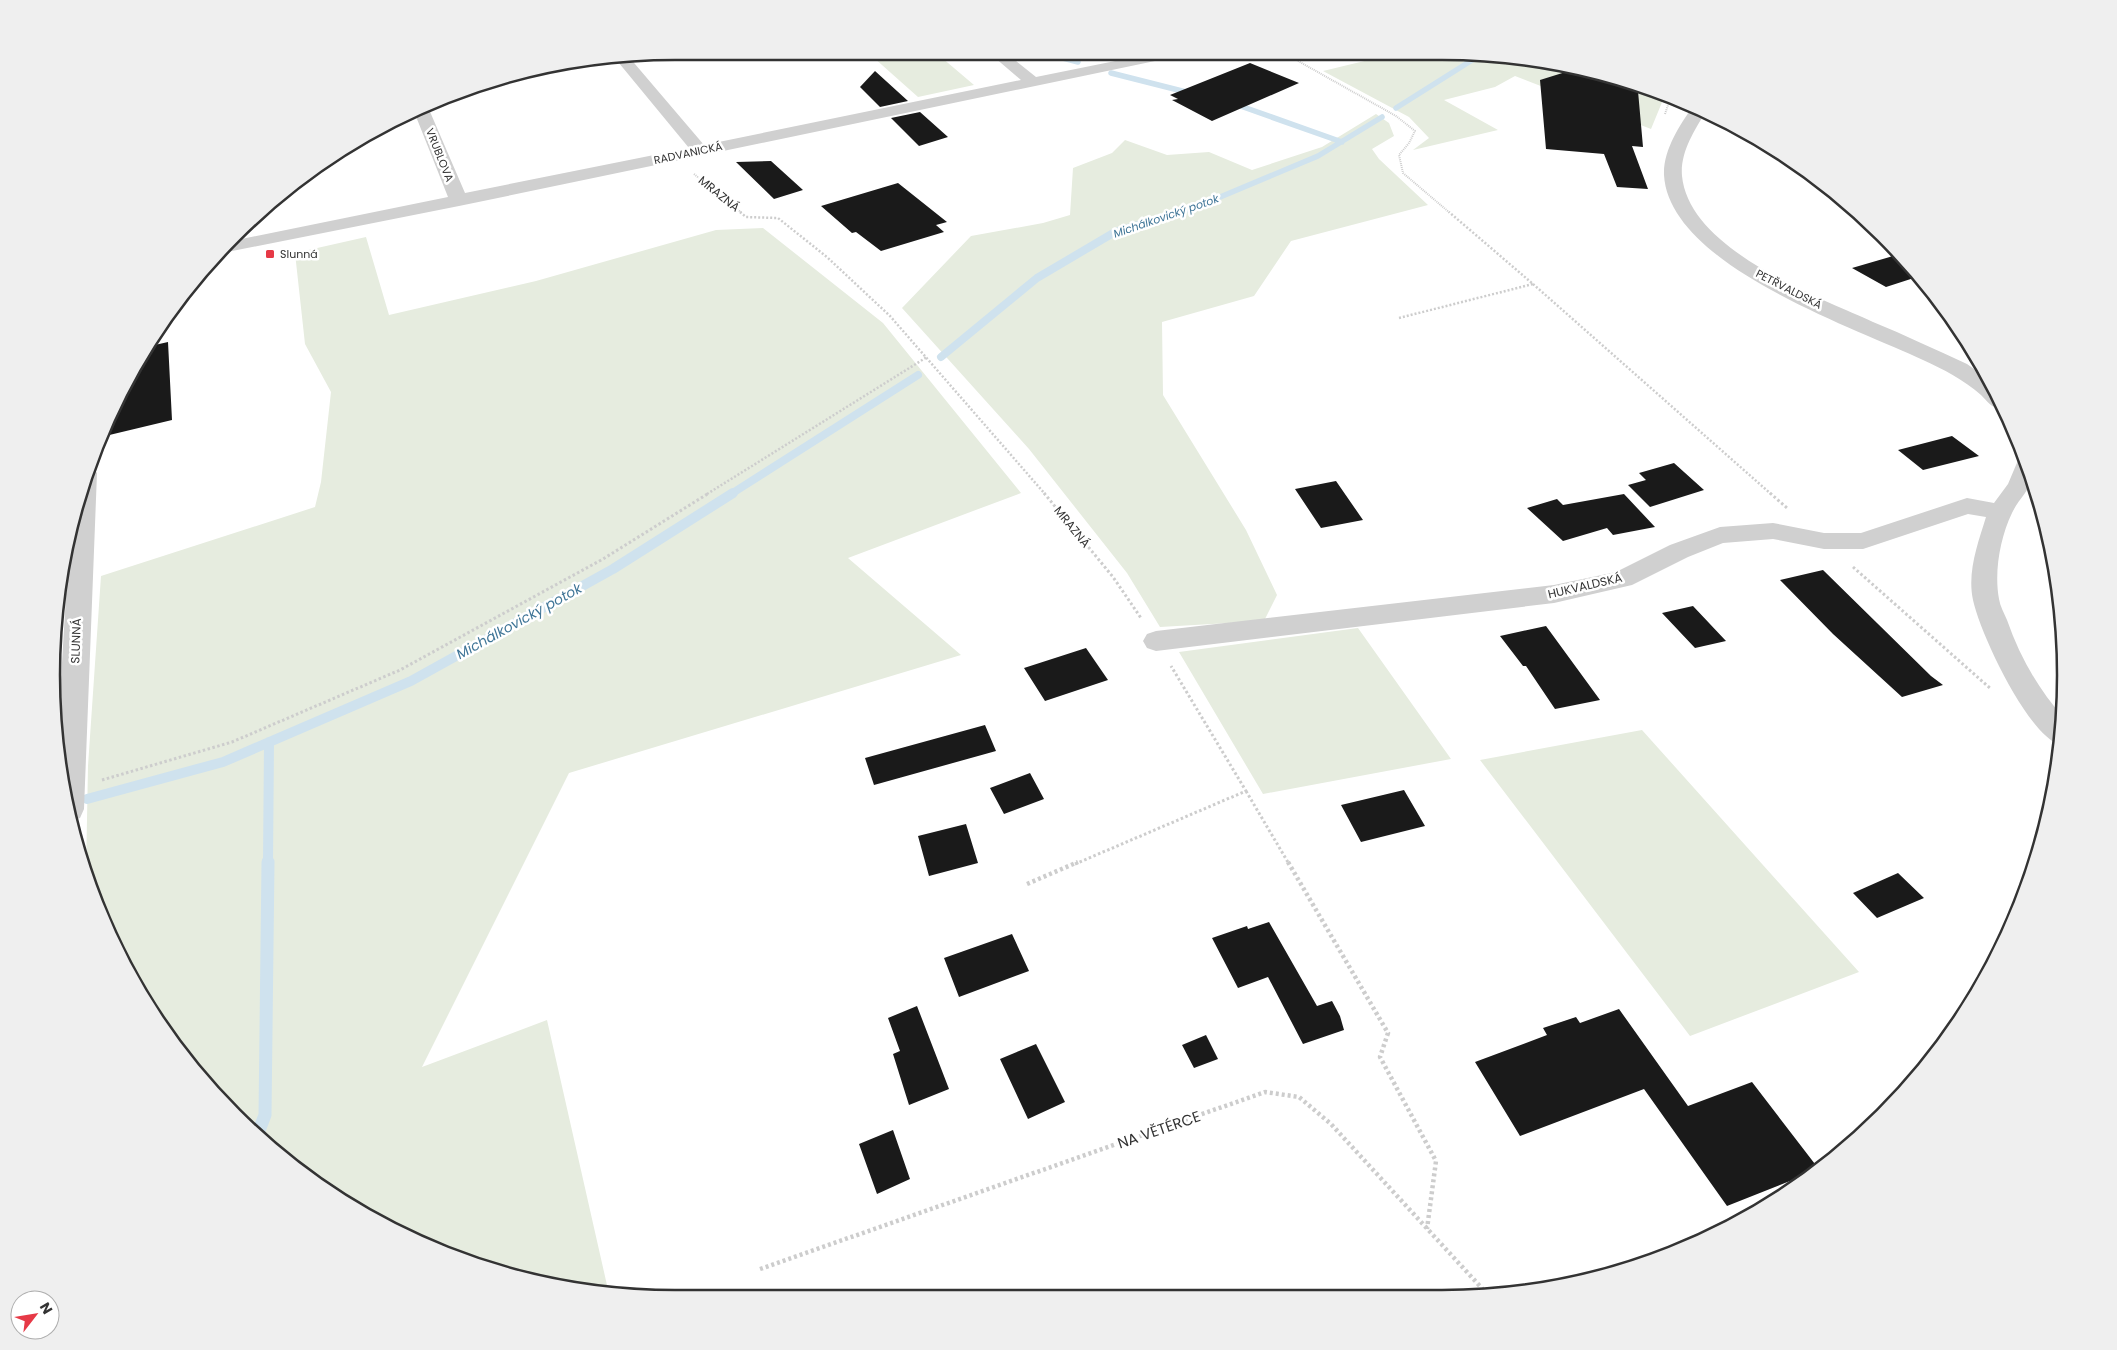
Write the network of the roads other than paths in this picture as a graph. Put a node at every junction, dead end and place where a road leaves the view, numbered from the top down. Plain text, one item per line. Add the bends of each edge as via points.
1 (1005, 60) edge
2 (1140, 60) edge
3 (624, 62) edge
4 (1032, 82) junction
5 (424, 114) edge
6 (1695, 115) edge
7 (700, 150) junction
8 (459, 201) junction
9 (235, 246) edge
10 (1986, 388) edge
11 (2023, 474) edge
12 (83, 509) edge
13 (2000, 512) junction
14 (1156, 641) road end
15 (2055, 726) edge
16 (70, 782) edge

1 - 4 street
2 - 4 street, RADVANICKÁ
3 - 7 street
4 - 7 street, RADVANICKÁ
5 - 8 street, VRUBLOVA
6 - 10 street, PETŘVALDSKÁ via 1684,134 1673,165 1674,183 1681,204 1716,245 1775,284 1959,369
7 - 8 street, RADVANICKÁ
8 - 9 street, RADVANICKÁ
11 - 13 street
12 - 16 street, SLUNNÁ
13 - 14 street, HUKVALDSKÁ via 1967,506 1863,541 1824,541 1773,531 1720,535 1623,579 1554,594
13 - 15 street via 1987,553 1986,599 2018,677

